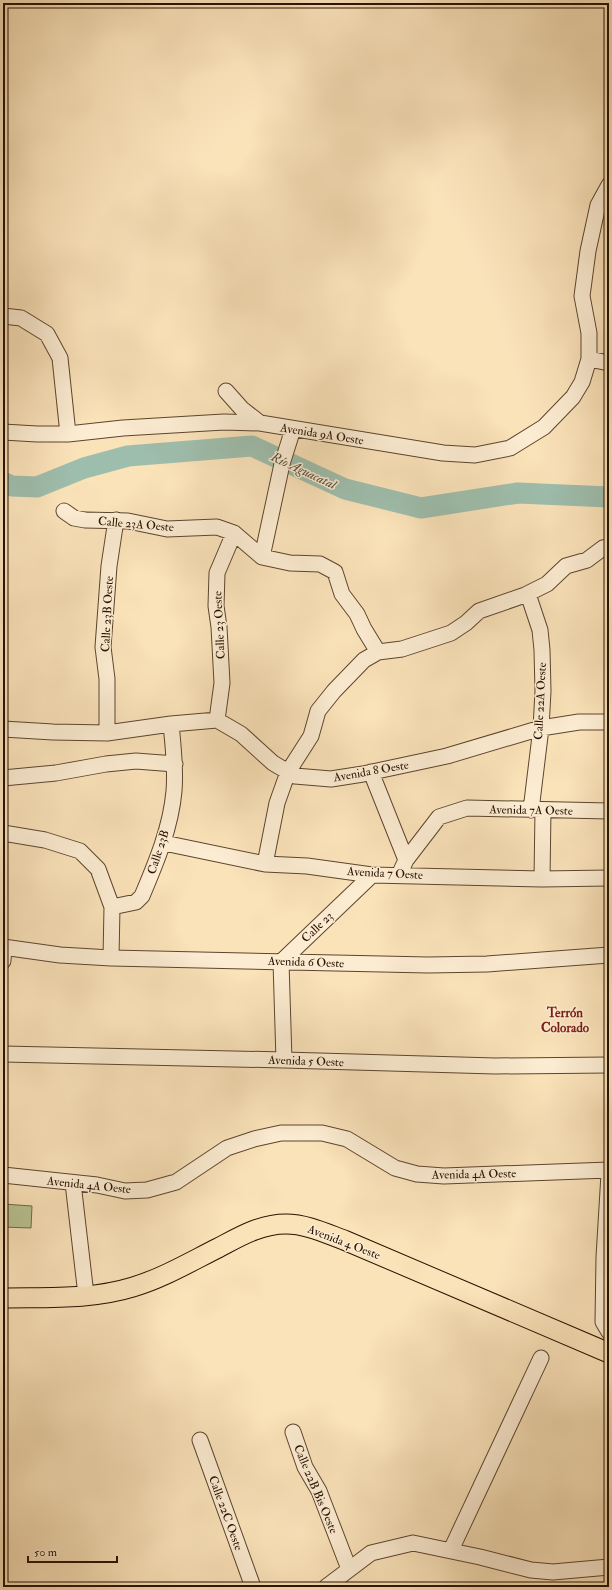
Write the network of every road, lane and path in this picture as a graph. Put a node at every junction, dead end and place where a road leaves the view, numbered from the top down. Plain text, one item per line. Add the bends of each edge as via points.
1 (609, 185) edge
2 (3, 316) edge
3 (589, 359) junction
4 (609, 363) edge
5 (226, 390) dead end
6 (260, 423) junction
7 (292, 431) junction
8 (6, 432) edge
9 (68, 434) junction
10 (64, 511) dead end
11 (116, 520) junction
12 (234, 533) junction
13 (609, 546) edge
14 (262, 557) junction
15 (528, 594) junction
16 (378, 652) junction
17 (217, 720) junction
18 (609, 722) edge
19 (171, 724) junction
20 (540, 728) junction
21 (3, 729) edge
22 (107, 733) junction
23 (175, 764) junction
24 (288, 772) junction
25 (371, 772) junction
26 (3, 778) edge
27 (537, 810) junction
28 (609, 811) edge
29 (3, 833) edge
30 (164, 843) junction
31 (406, 860) junction
32 (265, 864) junction
33 (372, 875) junction
34 (399, 875) junction
35 (609, 878) edge
36 (542, 879) junction
37 (112, 907) junction
38 (3, 952) edge
39 (609, 955) edge
40 (110, 958) junction
41 (281, 962) junction
42 (3, 1054) edge
43 (284, 1060) junction
44 (609, 1065) edge
45 (609, 1170) edge
46 (609, 1174) edge
47 (3, 1175) edge
48 (73, 1183) junction
49 (86, 1295) junction
50 (3, 1298) edge
51 (606, 1327) edge
52 (609, 1353) edge
53 (541, 1358) dead end
54 (293, 1432) dead end
55 (200, 1440) dead end
56 (451, 1550) junction
57 (609, 1567) edge
58 (349, 1569) junction
59 (253, 1587) edge
60 (326, 1587) edge

1 - 3 street, Avenida 9A Oeste via 598,205 582,296 589,333
2 - 9 street via 21,318 47,334 60,358
3 - 4 street
3 - 7 street, Avenida 9A Oeste via 582,382 573,397 544,427 510,448 475,455 443,453
5 - 6 street via 242,409
6 - 7 street, Avenida 9A Oeste
6 - 9 street, Avenida 9A Oeste via 224,422
7 - 14 street via 282,464
8 - 9 street, Avenida 9A Oeste
10 - 11 street, Calle 23A Oeste via 74,518 85,520
11 - 12 street, Calle 23A Oeste via 167,529 217,527
11 - 22 street, Calle 23B Oeste via 109,566 103,646 107,678
12 - 14 street
12 - 17 street, Calle 23 Oeste via 217,573 216,606 222,683
13 - 15 street via 587,560 566,566 548,584
14 - 16 street via 290,563 320,564 335,572 342,594 357,614
15 - 16 street via 479,611 451,634 402,649
15 - 20 street, Calle 22A Oeste via 540,630 542,650 543,691
16 - 24 street via 364,660 318,711 311,736
17 - 19 street
17 - 24 street, Avenida 8 Oeste via 241,734 273,763
18 - 20 street, Avenida 8 Oeste via 579,722
19 - 22 street
19 - 23 street, Calle 23B
20 - 25 street, Avenida 8 Oeste via 447,756
20 - 27 street, Calle 22A Oeste
21 - 22 street
23 - 26 street via 136,761
23 - 30 street, Calle 23B via 174,792
24 - 25 street, Avenida 8 Oeste via 295,776 331,779
24 - 32 street via 277,803
25 - 31 street
27 - 28 street, Avenida 7A Oeste
27 - 31 street, Avenida 7A Oeste via 467,808 439,817
27 - 36 street, Calle 22A Oeste
29 - 37 street via 45,840 80,851 98,869
30 - 32 street, Avenida 7 Oeste
30 - 37 street, Calle 23B via 142,896 136,902
31 - 34 street, Avenida 7A Oeste
32 - 33 street, Avenida 7 Oeste via 307,866
33 - 34 street, Avenida 7 Oeste
33 - 41 street, Calle 23
34 - 36 street, Avenida 7 Oeste
35 - 36 street, Avenida 7 Oeste
37 - 40 street
38 - 40 street, Avenida 6 Oeste
39 - 41 street, Avenida 6 Oeste via 495,964
40 - 41 street, Avenida 6 Oeste
41 - 43 street
42 - 43 street, Avenida 5 Oeste
43 - 44 street, Avenida 5 Oeste via 495,1066
45 - 48 street, Avenida 4A Oeste via 444,1176 417,1174 396,1168 347,1139 322,1133 281,1133 227,1148 176,1182 147,1190 125,1191
46 - 51 street via 604,1257
47 - 48 street, Avenida 4A Oeste
48 - 49 street
49 - 50 main road, Avenida 4 Oeste
49 - 52 main road, Avenida 4 Oeste via 146,1283 251,1230 278,1224 295,1225 314,1228 344,1240
53 - 56 street
54 - 58 street, Calle 22B Bis Oeste via 304,1467 319,1491
55 - 59 street, Calle 22C Oeste
56 - 57 street via 531,1570 553,1572
56 - 58 street via 413,1543 371,1553
58 - 60 street

